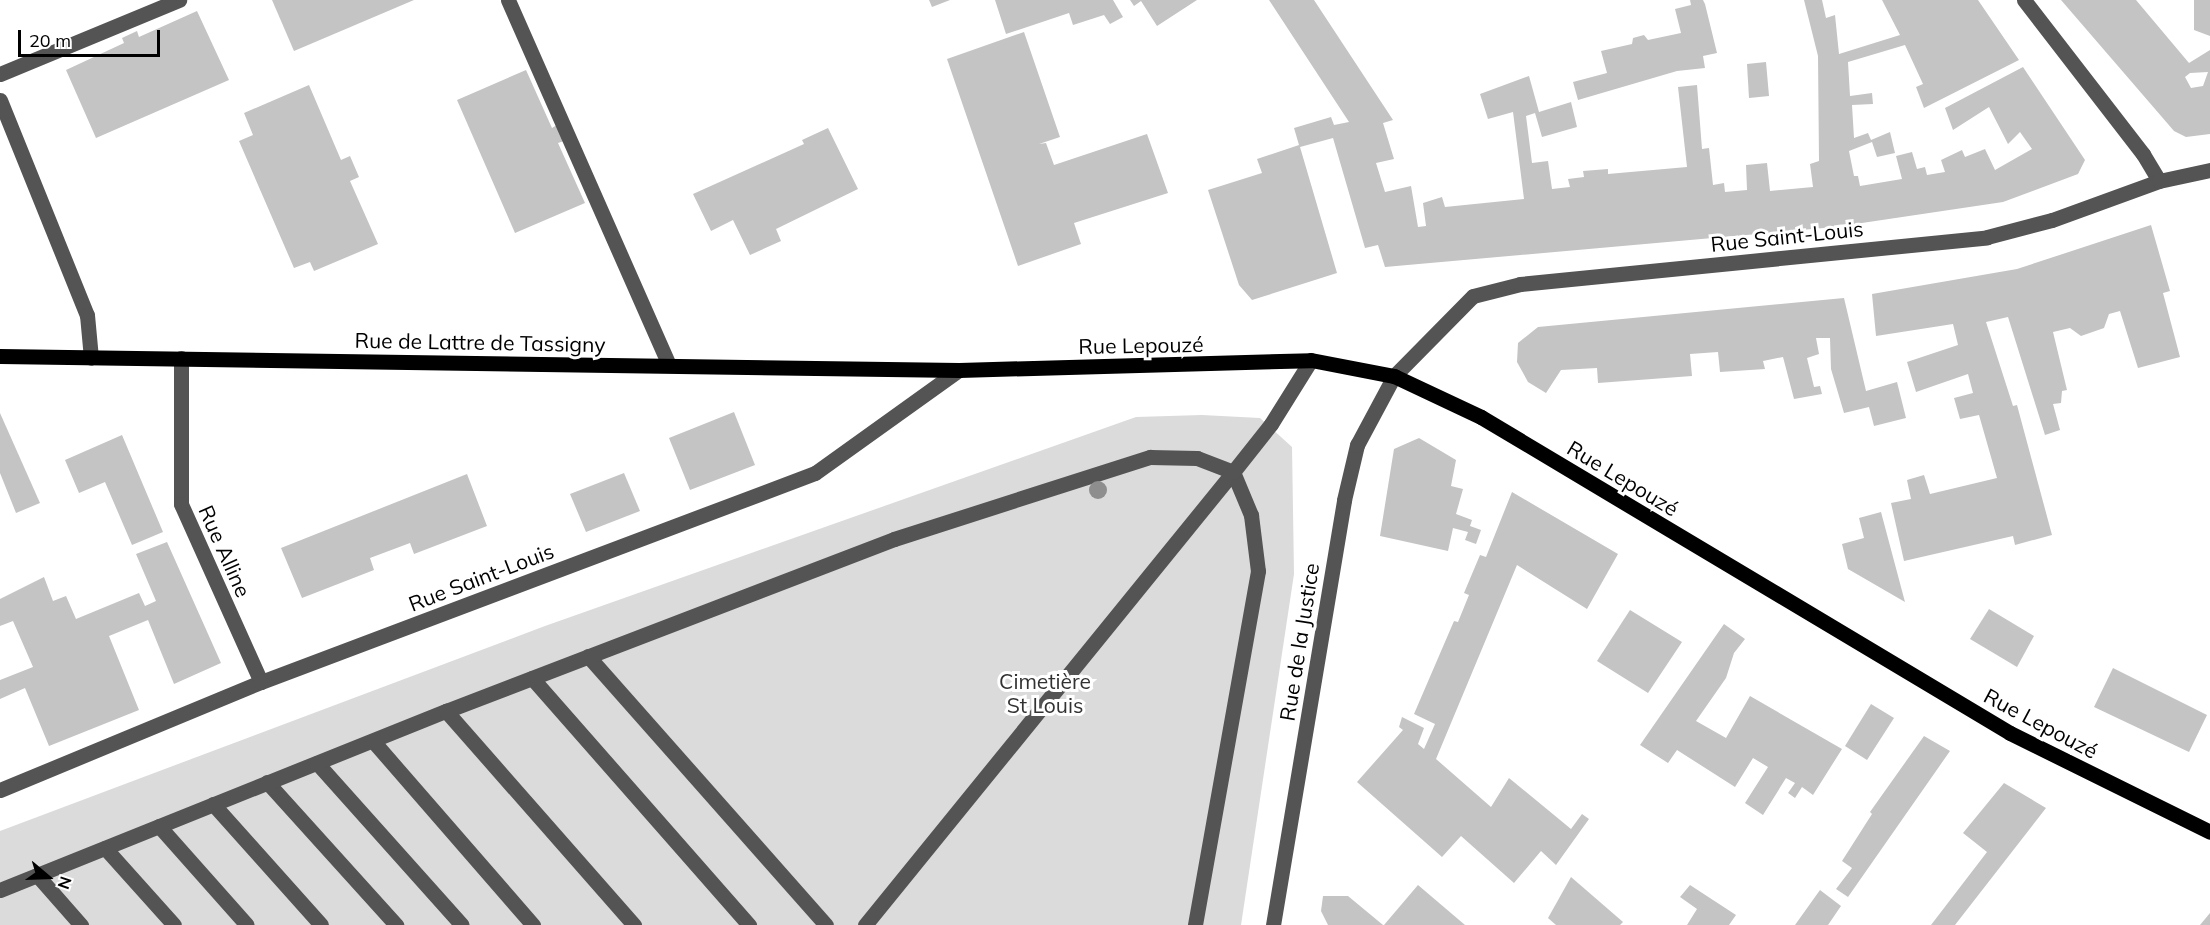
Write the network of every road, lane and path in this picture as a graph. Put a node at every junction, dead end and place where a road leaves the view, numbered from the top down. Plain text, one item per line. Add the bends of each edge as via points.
1 (179, 0) edge
2 (508, 0) edge
3 (2024, 0) edge
4 (0, 74) edge
5 (0, 100) edge
6 (2210, 170) edge
7 (2158, 181) junction
8 (0, 356) edge
9 (91, 358) junction
10 (181, 358) junction
11 (1311, 360) junction
12 (669, 366) junction
13 (959, 370) junction
14 (1394, 376) junction
15 (1233, 472) junction
16 (588, 656) junction
17 (532, 678) junction
18 (261, 682) junction
19 (446, 711) junction
20 (373, 741) junction
21 (318, 763) junction
22 (267, 782) junction
23 (0, 790) edge
24 (213, 804) junction
25 (159, 826) junction
26 (2210, 832) edge
27 (105, 848) junction
28 (37, 875) junction
29 (0, 890) edge
30 (81, 925) edge
31 (174, 925) edge
32 (247, 925) edge
33 (321, 925) edge
34 (396, 925) edge
35 (462, 925) edge
36 (533, 925) edge
37 (634, 925) edge
38 (749, 925) edge
39 (826, 925) edge
40 (865, 925) edge
41 (1195, 925) edge
42 (1273, 925) edge

1 - 4 street
2 - 12 street
3 - 7 street via 2143,154
5 - 9 street via 87,315
6 - 7 street, Rue Saint-Louis
7 - 14 street, Rue Saint-Louis via 2052,220 1987,237 1511,286 1473,296
8 - 9 main road, Rue de Lattre de Tassigny
9 - 10 main road, Rue de Lattre de Tassigny
10 - 12 main road, Rue de Lattre de Tassigny
10 - 18 street, Rue Alline via 181,504
11 - 13 main road, Rue Lepouzé
11 - 14 main road, Rue Lepouzé
11 - 15 street via 1271,424
12 - 13 main road, Rue de Lattre de Tassigny
13 - 18 street, Rue Saint-Louis via 815,473
14 - 26 main road, Rue Lepouzé via 1481,417 2010,733
14 - 42 street, Rue de la Justice via 1357,445 1344,500
15 - 16 street via 1197,458 1150,457 894,538
15 - 40 street
15 - 41 street via 1251,515 1258,572
16 - 17 street
16 - 39 street
17 - 19 street
17 - 38 street
18 - 23 street, Rue Saint-Louis
19 - 20 street
19 - 37 street
20 - 21 street
20 - 36 street
21 - 22 street
21 - 35 street
22 - 24 street
22 - 34 street
24 - 25 street
24 - 33 street
25 - 27 street
25 - 32 street
27 - 28 street
27 - 31 street
28 - 29 street
28 - 30 street

